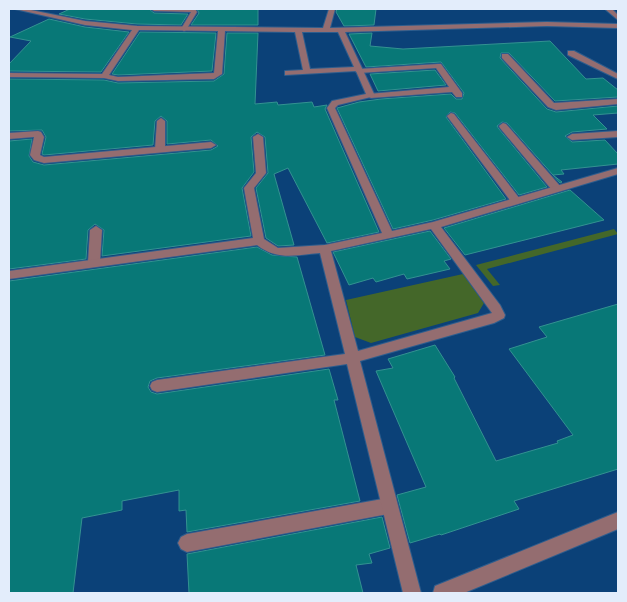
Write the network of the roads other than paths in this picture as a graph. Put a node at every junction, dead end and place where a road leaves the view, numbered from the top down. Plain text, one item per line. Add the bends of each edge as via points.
1 (20, 9) edge
2 (154, 9) edge
3 (332, 9) edge
4 (608, 9) edge
5 (618, 18) edge
6 (618, 26) edge
7 (137, 28) junction
8 (184, 29) junction
9 (222, 29) junction
10 (298, 30) junction
11 (326, 30) junction
12 (341, 30) junction
13 (571, 53) dead end
14 (504, 56) dead end
15 (359, 70) junction
16 (307, 72) junction
17 (288, 73) dead end
18 (9, 75) edge
19 (104, 76) junction
20 (618, 77) edge
21 (371, 96) junction
22 (618, 102) edge
23 (451, 116) dead end
24 (161, 121) dead end
25 (503, 126) dead end
26 (618, 134) edge
27 (9, 136) edge
28 (258, 137) dead end
29 (572, 137) dead end
30 (211, 145) dead end
31 (160, 149) junction
32 (618, 171) edge
33 (556, 188) junction
34 (516, 200) junction
35 (434, 225) junction
36 (96, 230) dead end
37 (388, 234) junction
38 (260, 241) junction
39 (324, 249) junction
40 (94, 262) junction
41 (9, 275) edge
42 (352, 358) junction
43 (157, 386) dead end
44 (388, 506) junction
45 (618, 522) edge
46 (187, 543) dead end
47 (412, 593) edge
48 (442, 593) edge

1 - 7 street via 85,23
2 - 8 street via 193,10
3 - 11 street
4 - 5 street
6 - 12 street via 547,24
7 - 8 street
7 - 19 street
8 - 9 street
9 - 10 street
9 - 19 street via 218,74 214,77 118,79
10 - 11 street
10 - 16 street
11 - 12 street
12 - 15 street
13 - 20 street
14 - 22 street via 551,105
15 - 16 street
15 - 21 street
15 - 21 street via 438,66 457,92
16 - 17 street
18 - 19 street
21 - 37 street via 334,103 331,108
23 - 34 street
24 - 31 street
25 - 33 street
26 - 29 street
27 - 31 street via 38,134 35,155 44,160
28 - 38 street via 261,173 249,188
30 - 31 street
32 - 33 street
33 - 34 street
34 - 35 street
35 - 37 street
35 - 42 street via 498,315
36 - 40 street
37 - 39 street
38 - 39 street via 278,252
38 - 40 street
39 - 42 street
40 - 41 street
42 - 43 street
42 - 44 street
44 - 46 street
44 - 47 street
45 - 48 street

